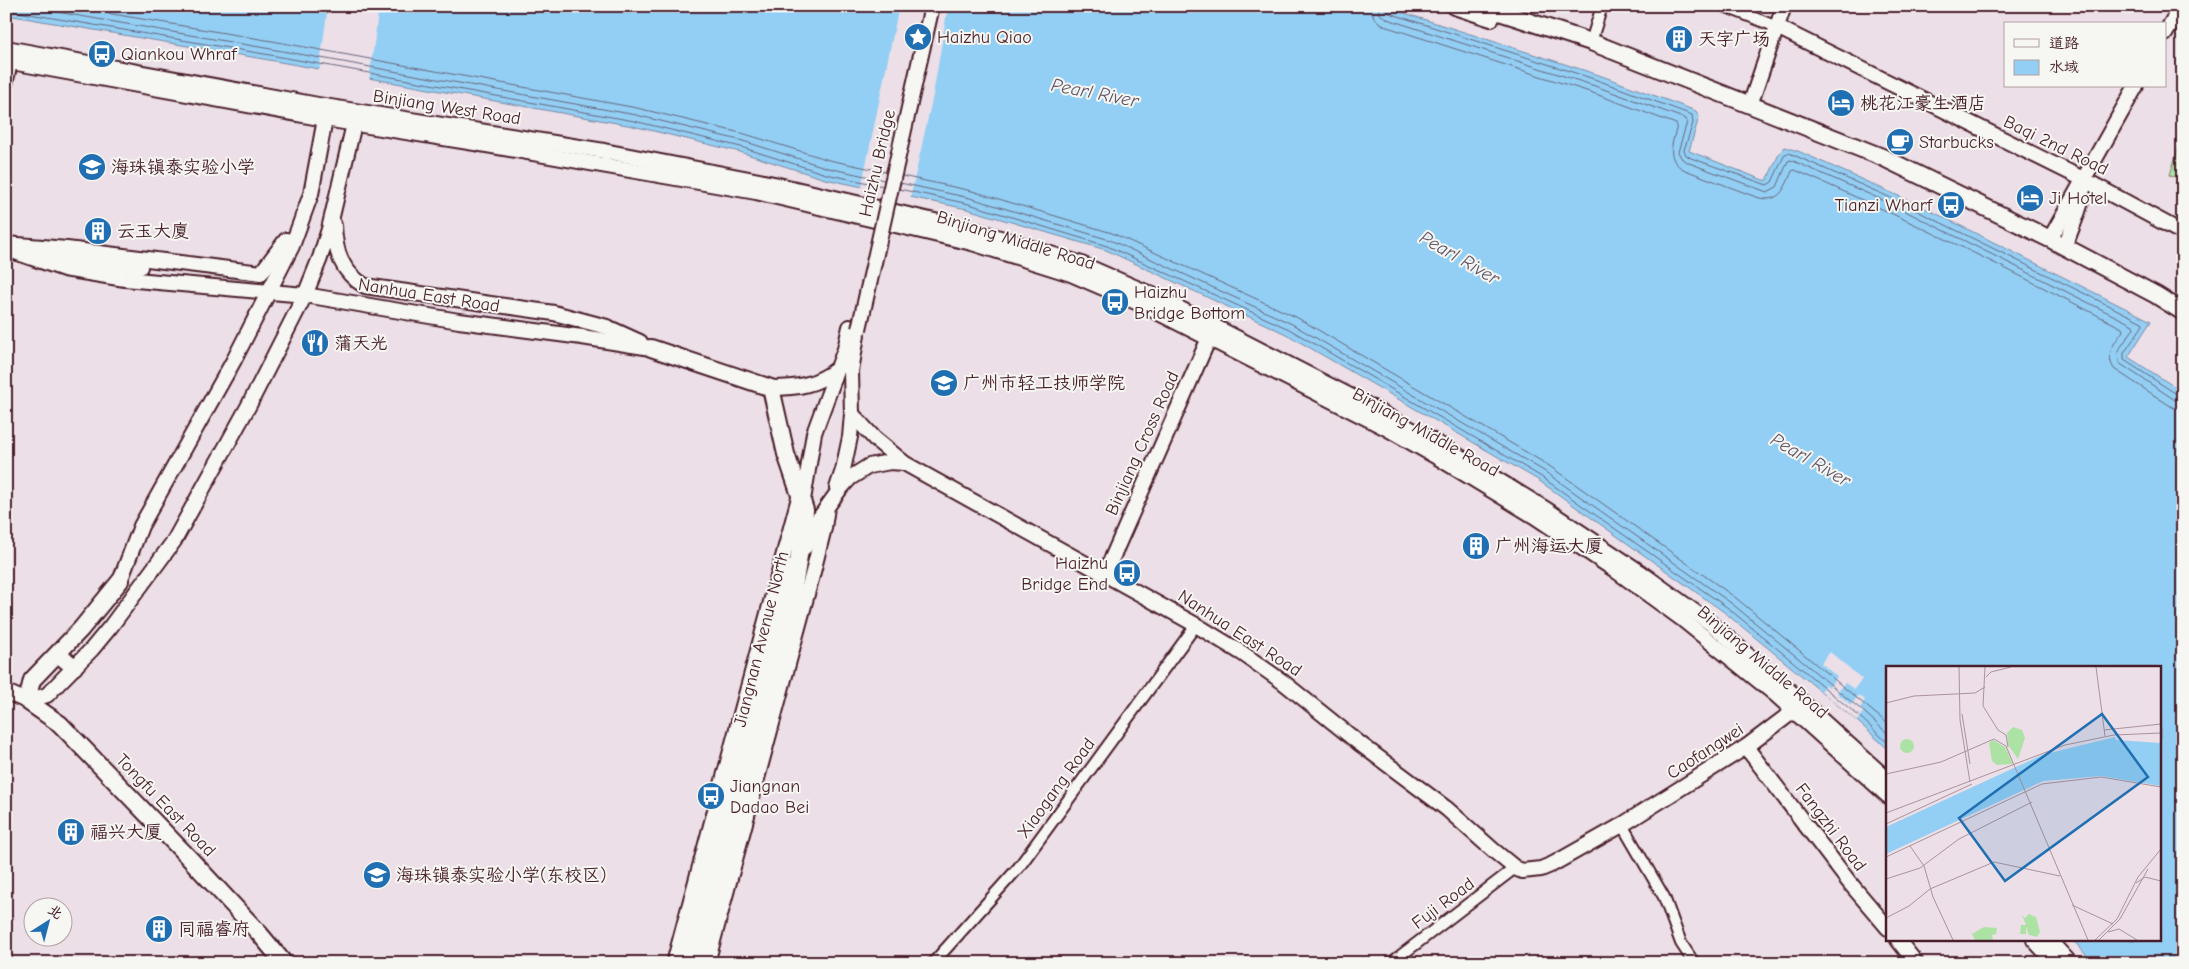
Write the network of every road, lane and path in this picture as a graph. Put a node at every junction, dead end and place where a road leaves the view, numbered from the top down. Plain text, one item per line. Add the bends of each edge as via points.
1 (924, 6) edge
2 (932, 6) edge
3 (1454, 6) edge
4 (1481, 6) edge
5 (1602, 6) edge
6 (1724, 6) edge
7 (1784, 6) edge
8 (2181, 6) edge
9 (1499, 9) edge
10 (1777, 27) junction
11 (2166, 32) edge
12 (1590, 46) junction
13 (10, 55) edge
14 (6, 88) edge
15 (2135, 88) edge
16 (1750, 105) junction
17 (343, 109) junction
18 (325, 119) junction
19 (354, 124) junction
20 (2083, 179) junction
21 (306, 210) junction
22 (333, 214) junction
23 (880, 215) junction
24 (2183, 233) edge
25 (2050, 239) junction
26 (6, 247) edge
27 (2065, 247) junction
28 (140, 267) dead end
29 (261, 273) junction
30 (272, 285) junction
31 (412, 293) junction
32 (305, 295) junction
33 (360, 305) junction
34 (2183, 312) edge
35 (854, 328) junction
36 (1212, 332) junction
37 (651, 348) junction
38 (838, 369) junction
39 (771, 388) junction
40 (852, 414) junction
41 (904, 463) junction
42 (802, 492) junction
43 (827, 507) junction
44 (1105, 574) junction
45 (120, 581) joint
46 (789, 618) junction
47 (1196, 625) junction
48 (58, 654) junction
49 (74, 668) junction
50 (6, 692) edge
51 (27, 701) junction
52 (1799, 707) junction
53 (1746, 747) junction
54 (1886, 778) edge
55 (1886, 794) edge
56 (1622, 825) junction
57 (1516, 868) junction
58 (1530, 871) joint
59 (1886, 926) edge
60 (1900, 942) edge
61 (2036, 942) edge
62 (2051, 942) edge
63 (284, 963) edge
64 (674, 963) edge
65 (684, 963) edge
66 (696, 963) edge
67 (708, 963) edge
68 (933, 963) edge
69 (1391, 963) edge
70 (1694, 963) edge
71 (1916, 963) edge
72 (2055, 963) edge
73 (2070, 963) edge

1 - 35 main road, Haizhu Bridge
2 - 35 main road, Haizhu Bridge, bridge
3 - 12 main road
4 - 9 main road
5 - 12 street
6 - 10 street
7 - 10 main road
8 - 11 main road
9 - 12 main road
10 - 16 main road
10 - 20 main road, Baqi 2nd Road
12 - 16 main road
13 - 14 street
13 - 17 main road, Binjiang West Road
13 - 18 main road, Binjiang West Road
15 - 20 main road
16 - 25 main road via 1882,157
17 - 18 main road
17 - 19 main road
17 - 23 main road, Binjiang West Road via 604,151 774,184
18 - 19 main road, Binjiang West Road
18 - 21 main road via 317,172
19 - 22 main road
19 - 23 main road, Binjiang West Road
20 - 24 main road, Baqi 2nd Road
20 - 25 main road
20 - 27 main road via 2082,200
21 - 29 main road via 274,260
21 - 30 main road
22 - 31 main road via 338,256 351,277 374,289
22 - 32 main road
23 - 36 main road, Binjiang Middle Road via 1053,267
25 - 27 main road
26 - 28 main road via 81,261
26 - 29 main road, Nanhua East Road via 67,248
26 - 30 main road via 64,269 124,280
27 - 34 main road
29 - 30 main road, Nanhua East Road
30 - 32 main road, Nanhua East Road
30 - 45 main road via 149,511
31 - 33 main road
31 - 37 main road via 572,317 607,327
32 - 33 main road, Nanhua East Road
32 - 49 main road via 188,516 159,562 111,626
33 - 37 main road, Nanhua East Road
35 - 38 main road, Jiangnan Avenue North
35 - 40 main road, Jiangnan Avenue North via 850,371
36 - 44 main road, Binjiang Cross Road
36 - 52 main road, Binjiang Middle Road via 1394,433 1534,516 1615,570
37 - 39 main road, Nanhua East Road
38 - 39 main road, Nanhua East Road via 809,385
38 - 42 main road, Jiangnan Avenue North via 820,413
39 - 42 main road via 786,454
40 - 41 main road, Nanhua East Road
40 - 43 main road, Jiangnan Avenue North via 844,470
41 - 43 main road via 869,466 857,472
41 - 44 main road, Nanhua East Road
42 - 46 main road via 804,525
42 - 64 main road
42 - 65 main road, Jiangnan Avenue North via 795,546 780,610
43 - 46 main road, Jiangnan Avenue North via 814,525 806,545
43 - 67 main road via 818,553
44 - 47 main road, Nanhua East Road
45 - 48 main road
46 - 66 main road, Jiangnan Avenue North
47 - 57 main road, Nanhua East Road via 1283,682 1447,809
47 - 68 street, Xiaogang Road via 1019,867
48 - 49 main road
48 - 51 main road via 32,680
49 - 51 main road via 47,694
50 - 51 main road, Tongfu East Road
51 - 63 main road, Tongfu East Road via 73,737
52 - 53 main road, Caofangwei
52 - 54 main road, Binjiang Middle Road
52 - 55 main road, Binjiang Middle Road
53 - 56 main road, Caofangwei
53 - 59 main road, Fangzhi Road
56 - 58 main road, Caofangwei via 1553,864
56 - 70 street via 1664,897 1681,943
57 - 58 main road, Nanhua East Road
57 - 69 street, Fuji Road
60 - 71 main road
61 - 72 main road
62 - 73 main road

